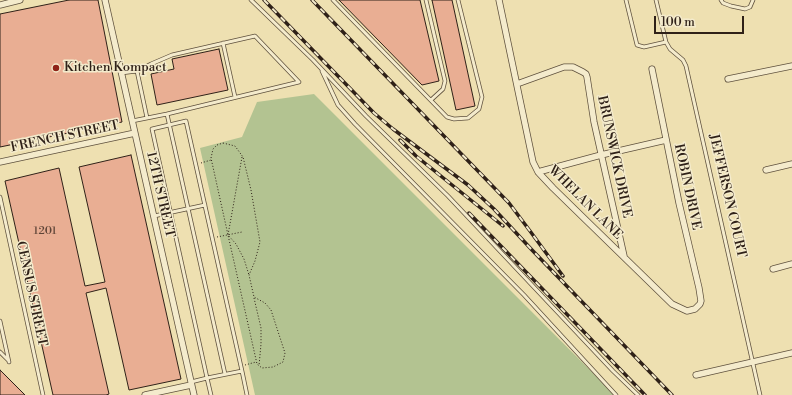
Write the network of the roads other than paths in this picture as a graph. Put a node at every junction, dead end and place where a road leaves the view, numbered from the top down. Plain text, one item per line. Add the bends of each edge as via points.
1 (20, 0) edge
2 (105, 0) edge
3 (251, 0) edge
4 (333, 0) edge
5 (426, 0) edge
6 (458, 0) edge
7 (499, 0) edge
8 (626, 0) edge
9 (656, 0) edge
10 (721, 0) edge
11 (753, 0) edge
12 (0, 4) edge
13 (666, 42) junction
14 (223, 44) junction
15 (792, 66) edge
16 (320, 68) junction
17 (652, 69) dead end
18 (137, 71) junction
19 (121, 73) junction
20 (728, 79) dead end
21 (517, 84) junction
22 (235, 97) junction
23 (431, 100) junction
24 (167, 114) junction
25 (147, 118) junction
26 (132, 121) junction
27 (170, 125) junction
28 (135, 133) junction
29 (666, 140) junction
30 (601, 155) junction
31 (0, 162) edge
32 (792, 164) edge
33 (766, 170) dead end
34 (538, 172) junction
35 (0, 197) edge
36 (205, 205) junction
37 (188, 209) junction
38 (171, 213) junction
39 (154, 216) junction
40 (624, 257) junction
41 (792, 264) edge
42 (773, 269) dead end
43 (697, 308) joint
44 (0, 321) edge
45 (0, 352) edge
46 (792, 354) edge
47 (753, 362) junction
48 (242, 371) junction
49 (225, 374) junction
50 (696, 375) dead end
51 (207, 378) junction
52 (191, 383) junction
53 (161, 393) edge
54 (43, 395) edge
55 (145, 395) edge
56 (194, 395) edge
57 (211, 395) edge
58 (247, 395) edge
59 (616, 395) edge
60 (638, 395) edge
61 (760, 395) edge

1 - 12 street
2 - 19 street, 12TH STREET
3 - 16 lane
4 - 23 lane
5 - 23 lane via 445,81 443,89
6 - 23 lane via 482,97 479,108 468,118 454,119 447,117
7 - 21 street, WHELAN LANE
8 - 13 lane via 637,45 644,48
9 - 13 lane, JEFFERSON COURT
10 - 11 lane via 723,3 744,9 750,7
13 - 47 lane, JEFFERSON COURT via 670,50 683,60 686,66
14 - 18 lane via 172,55
14 - 22 lane
14 - 22 lane via 255,36 299,82
15 - 20 street
16 - 59 lane via 338,105 355,124 524,295
16 - 60 lane via 448,196
17 - 29 street, ROBIN DRIVE
18 - 19 lane
18 - 25 lane
19 - 26 street, 12TH STREET
21 - 30 street, BRUNSWICK DRIVE via 564,67 573,67 583,72 588,77
21 - 34 street, WHELAN LANE via 533,162
22 - 24 lane
24 - 25 lane
24 - 27 lane
25 - 26 lane
26 - 28 street, 12TH STREET
27 - 36 lane via 186,121
27 - 37 lane
27 - 38 lane via 152,129
28 - 31 street, FRENCH STREET
28 - 39 street, 12TH STREET
29 - 30 street
29 - 43 street, ROBIN DRIVE via 699,288 700,304
30 - 34 street
30 - 40 street, BRUNSWICK DRIVE
32 - 33 street
34 - 40 street, WHELAN LANE
35 - 54 lane, CENSUS STREET
36 - 37 lane
36 - 48 lane
37 - 38 lane
37 - 49 lane
38 - 39 lane
38 - 51 lane
39 - 52 street, 12TH STREET
40 - 43 street, WHELAN LANE via 672,304 688,311
41 - 42 street
44 - 45 lane via 9,362
46 - 47 street
47 - 50 street
47 - 61 lane, JEFFERSON COURT
48 - 49 lane
48 - 58 lane
49 - 51 lane
51 - 52 lane
51 - 57 lane
52 - 53 street
52 - 56 street, 12TH STREET
53 - 55 street

